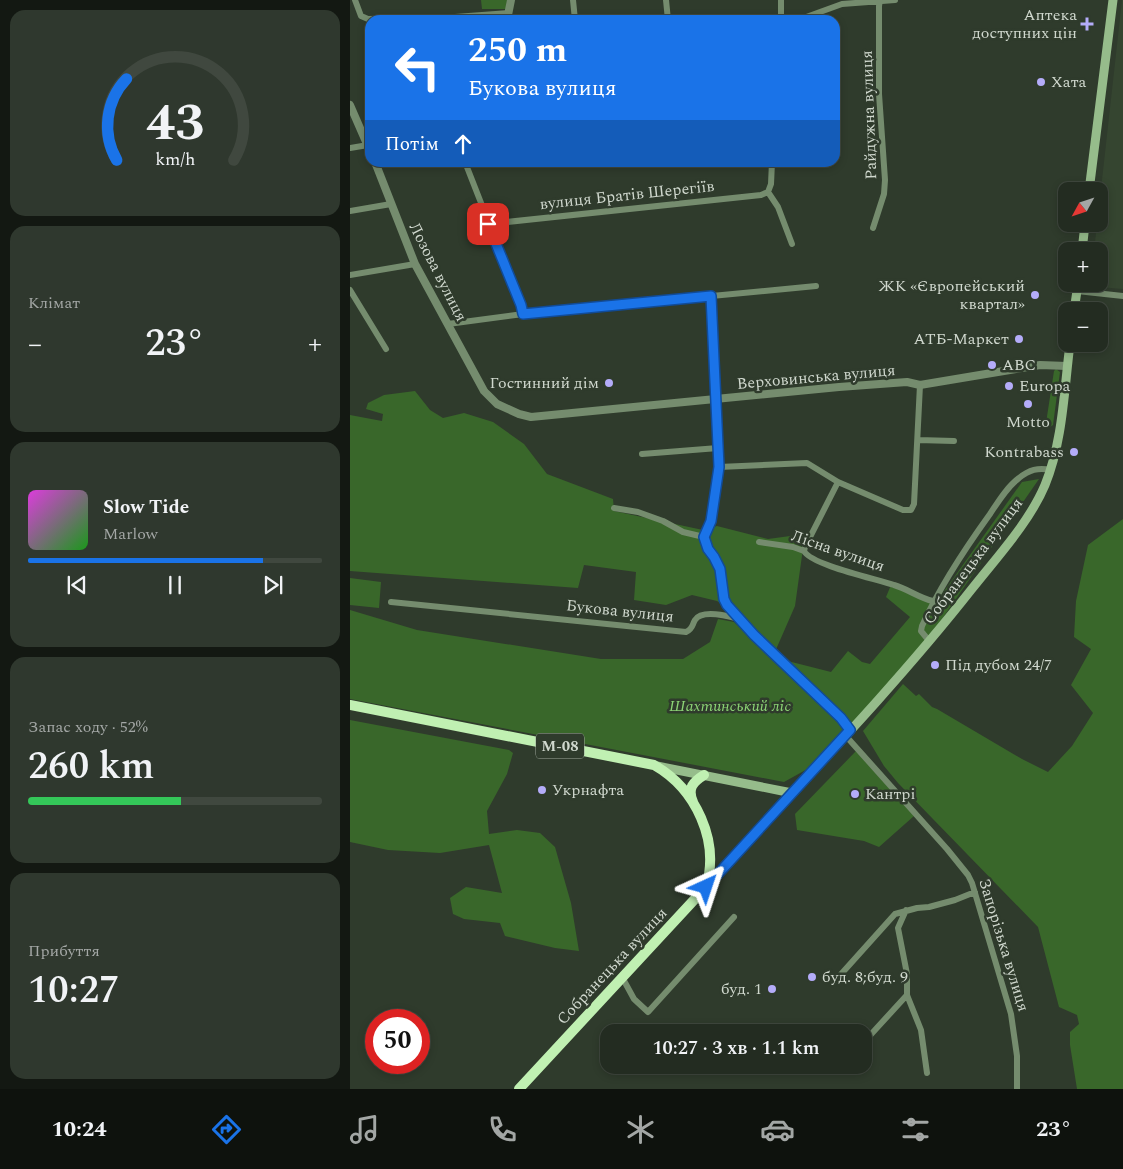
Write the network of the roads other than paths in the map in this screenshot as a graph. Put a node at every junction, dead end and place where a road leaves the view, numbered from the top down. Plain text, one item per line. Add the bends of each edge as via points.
1 (355, 0) edge
2 (511, 0) edge
3 (573, 0) edge
4 (666, 0) edge
5 (781, 0) edge
6 (880, 0) edge
7 (896, 0) edge
8 (1113, 0) edge
9 (508, 15) edge
10 (574, 15) edge
11 (668, 15) edge
12 (781, 15) edge
13 (812, 15) edge
14 (365, 18) edge
15 (350, 105) edge
16 (365, 138) edge
17 (365, 147) edge
18 (350, 148) edge
19 (376, 167) edge
20 (466, 167) edge
21 (772, 167) edge
22 (1090, 182) edge
23 (768, 192) junction
24 (391, 204) junction
25 (350, 211) edge
26 (488, 224) junction
27 (873, 228) dead end
28 (792, 244) dead end
29 (415, 264) junction
30 (350, 276) edge
31 (816, 286) dead end
32 (350, 290) edge
33 (1103, 292) edge
34 (711, 296) junction
35 (1123, 296) edge
36 (523, 314) junction
37 (448, 324) junction
38 (386, 349) dead end
39 (1069, 352) edge
40 (470, 365) joint
41 (1068, 366) junction
42 (920, 385) junction
43 (715, 400) junction
44 (918, 440) junction
45 (954, 441) dead end
46 (718, 448) junction
47 (642, 454) dead end
48 (719, 467) junction
49 (1051, 470) junction
50 (838, 482) junction
51 (614, 508) dead end
52 (704, 537) junction
53 (759, 542) dead end
54 (804, 551) junction
55 (933, 601) junction
56 (391, 602) dead end
57 (727, 605) junction
58 (722, 614) junction
59 (739, 619) junction
60 (930, 642) junction
61 (350, 706) edge
62 (848, 733) junction
63 (654, 765) junction
64 (704, 775) junction
65 (792, 793) junction
66 (695, 807) junction
67 (706, 887) junction
68 (975, 892) junction
69 (906, 910) junction
70 (734, 916) dead end
71 (622, 978) junction
72 (834, 982) dead end
73 (907, 995) junction
74 (872, 1033) edge
75 (927, 1073) dead end
76 (518, 1089) edge
77 (1017, 1089) edge

1 - 14 street via 361,16
2 - 9 street
3 - 10 street
4 - 11 street
5 - 12 street
6 - 7 street
6 - 13 street via 842,4
6 - 27 street, Райдужна вулиця via 879,94 886,180
8 - 22 main road
15 - 16 street
17 - 18 street
19 - 24 street, Лозова вулиця
20 - 26 street
21 - 23 street
23 - 26 street, вулиця Братів Шерегіїв
23 - 28 street via 778,207
24 - 25 street
24 - 29 street, Лозова вулиця
26 - 36 street
29 - 30 street
29 - 37 street, Лозова вулиця
31 - 34 street
32 - 38 street
33 - 35 street
34 - 36 street
34 - 43 street
36 - 37 street
37 - 40 street, Лозова вулиця
39 - 41 main road, Собранецька вулиця
40 - 43 street, Верховинська вулиця via 490,398 527,417
41 - 42 street, Верховинська вулиця via 1040,365
41 - 49 main road, Собранецька вулиця
42 - 43 street, Верховинська вулиця via 901,382
42 - 44 street
43 - 46 street
44 - 45 street
44 - 50 street via 914,504 910,510 903,510
46 - 47 street
46 - 48 street
48 - 50 street via 807,464
48 - 52 street via 712,516
49 - 55 street, Собранецька вулиця via 1038,468 1013,483 968,544
49 - 60 main road, Собранецька вулиця via 1025,521
50 - 54 street
51 - 52 street via 638,512 683,532
52 - 57 street via 720,569
53 - 54 street, Лісна вулиця
54 - 55 street, Лісна вулиця via 816,560 893,584
55 - 60 street, Собранецька вулиця via 921,631
56 - 58 street, Букова вулиця via 686,632 692,629 701,615
57 - 58 street
57 - 59 street
58 - 59 street, Букова вулиця
59 - 62 street, Букова вулиця via 841,718
60 - 62 main road, Собранецька вулиця
61 - 63 highway, М-08
62 - 65 main road, Собранецька вулиця
62 - 68 street, Запорізька вулиця via 968,875
63 - 64 main road
63 - 66 highway, М-08 via 670,776
64 - 65 main road
64 - 66 highway via 691,788
65 - 67 main road, Собранецька вулиця
66 - 67 highway, М-08 via 706,830 710,849 710,875
67 - 71 highway, Собранецька вулиця
68 - 69 street via 955,900
68 - 77 street, Запорізька вулиця via 1012,1014
69 - 72 street via 895,914
69 - 73 street via 898,928
70 - 71 street via 648,1012 634,999
71 - 76 highway, Собранецька вулиця
73 - 74 street
73 - 75 street via 921,1030

